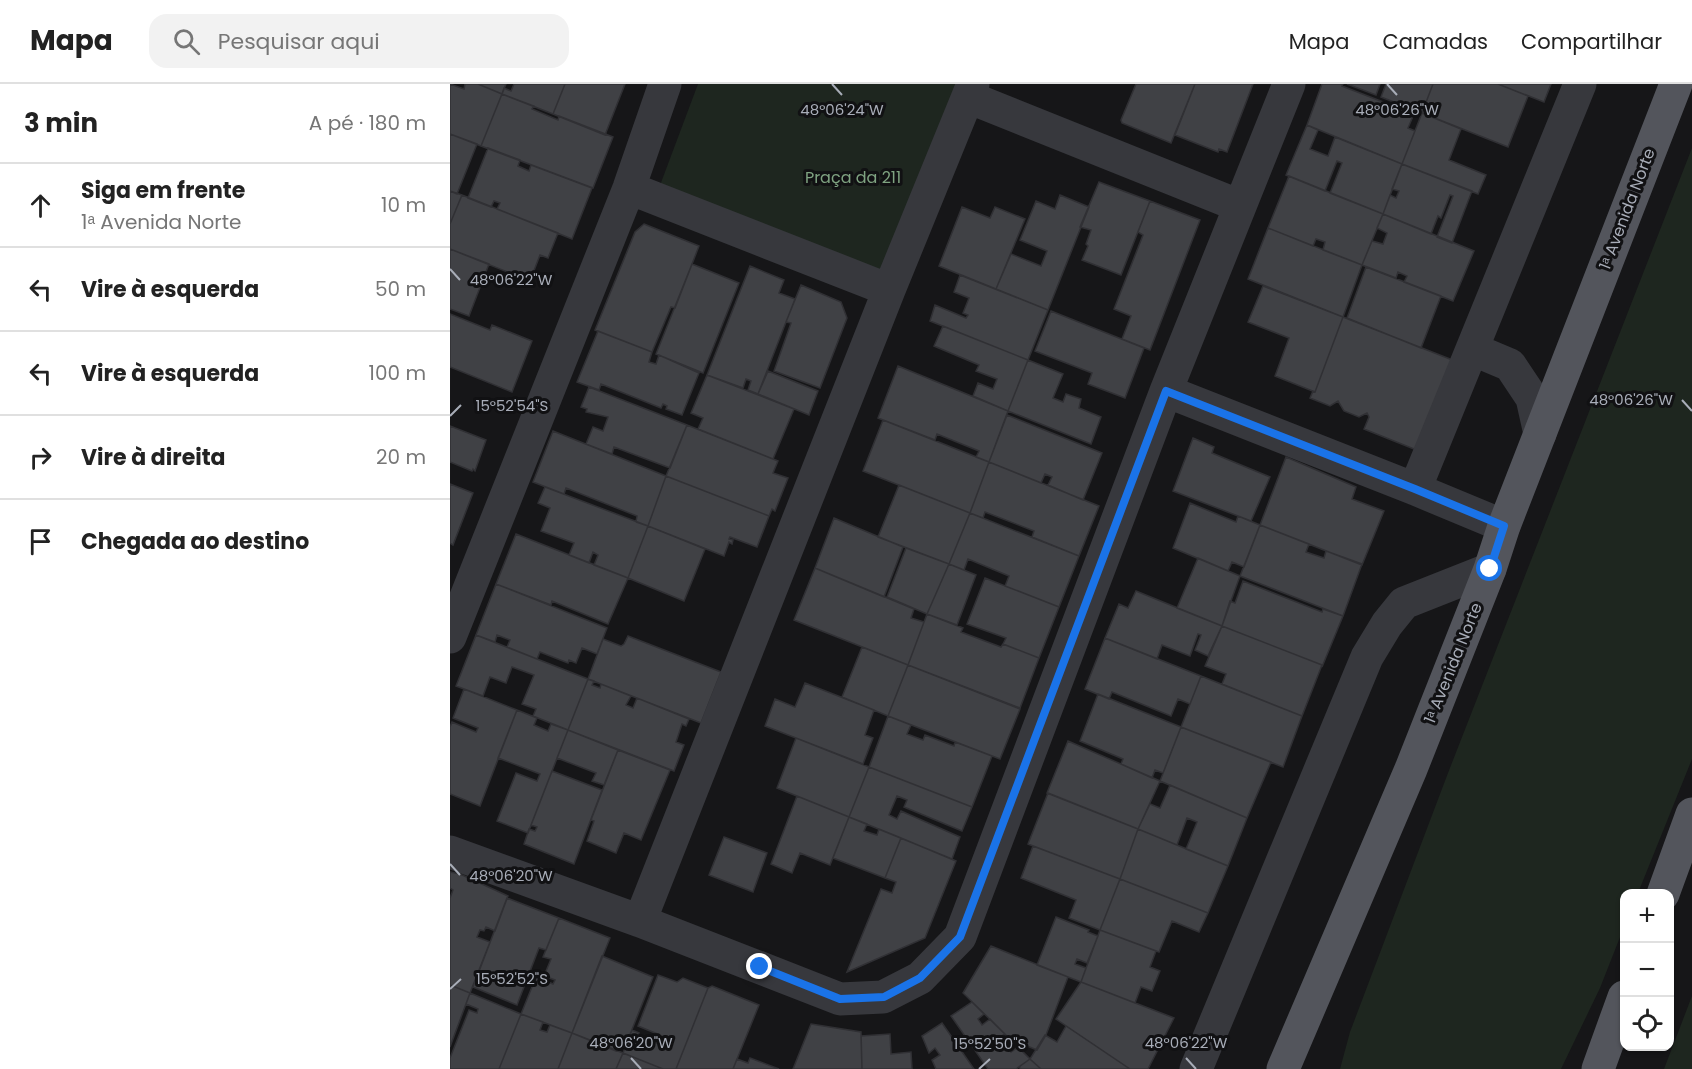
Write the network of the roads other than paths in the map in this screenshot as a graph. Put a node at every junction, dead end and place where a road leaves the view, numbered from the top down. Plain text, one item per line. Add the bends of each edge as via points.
1 (665, 84) edge
2 (1289, 84) edge
3 (1580, 84) edge
4 (1676, 84) edge
5 (970, 91) edge
6 (629, 188) junction
7 (1240, 206) junction
8 (889, 290) junction
9 (1472, 349) junction
10 (1166, 391) junction
11 (1540, 434) junction
12 (1415, 489) junction
13 (1504, 526) junction
14 (1490, 569) junction
15 (450, 638) edge
16 (1692, 814) edge
17 (450, 852) edge
18 (1664, 889) edge
19 (640, 921) junction
20 (1620, 1008) edge
21 (1196, 1069) edge
22 (1283, 1069) edge
23 (1598, 1069) edge

1 - 6 street
2 - 7 street
3 - 9 street
4 - 11 main road, 1ᵃ Avenida Norte
5 - 7 street
5 - 8 street
6 - 8 street
6 - 15 street
7 - 10 street
8 - 19 street
9 - 11 street via 1510,365 1532,398
9 - 12 street
10 - 12 street
10 - 19 street via 960,937 920,978 884,997 840,999
11 - 13 main road, 1ᵃ Avenida Norte
12 - 13 street
13 - 14 main road, 1ᵃ Avenida Norte
14 - 21 street via 1404,603 1367,657
14 - 22 main road, 1ᵃ Avenida Norte via 1411,769
16 - 18 main road
17 - 19 street
20 - 23 main road

